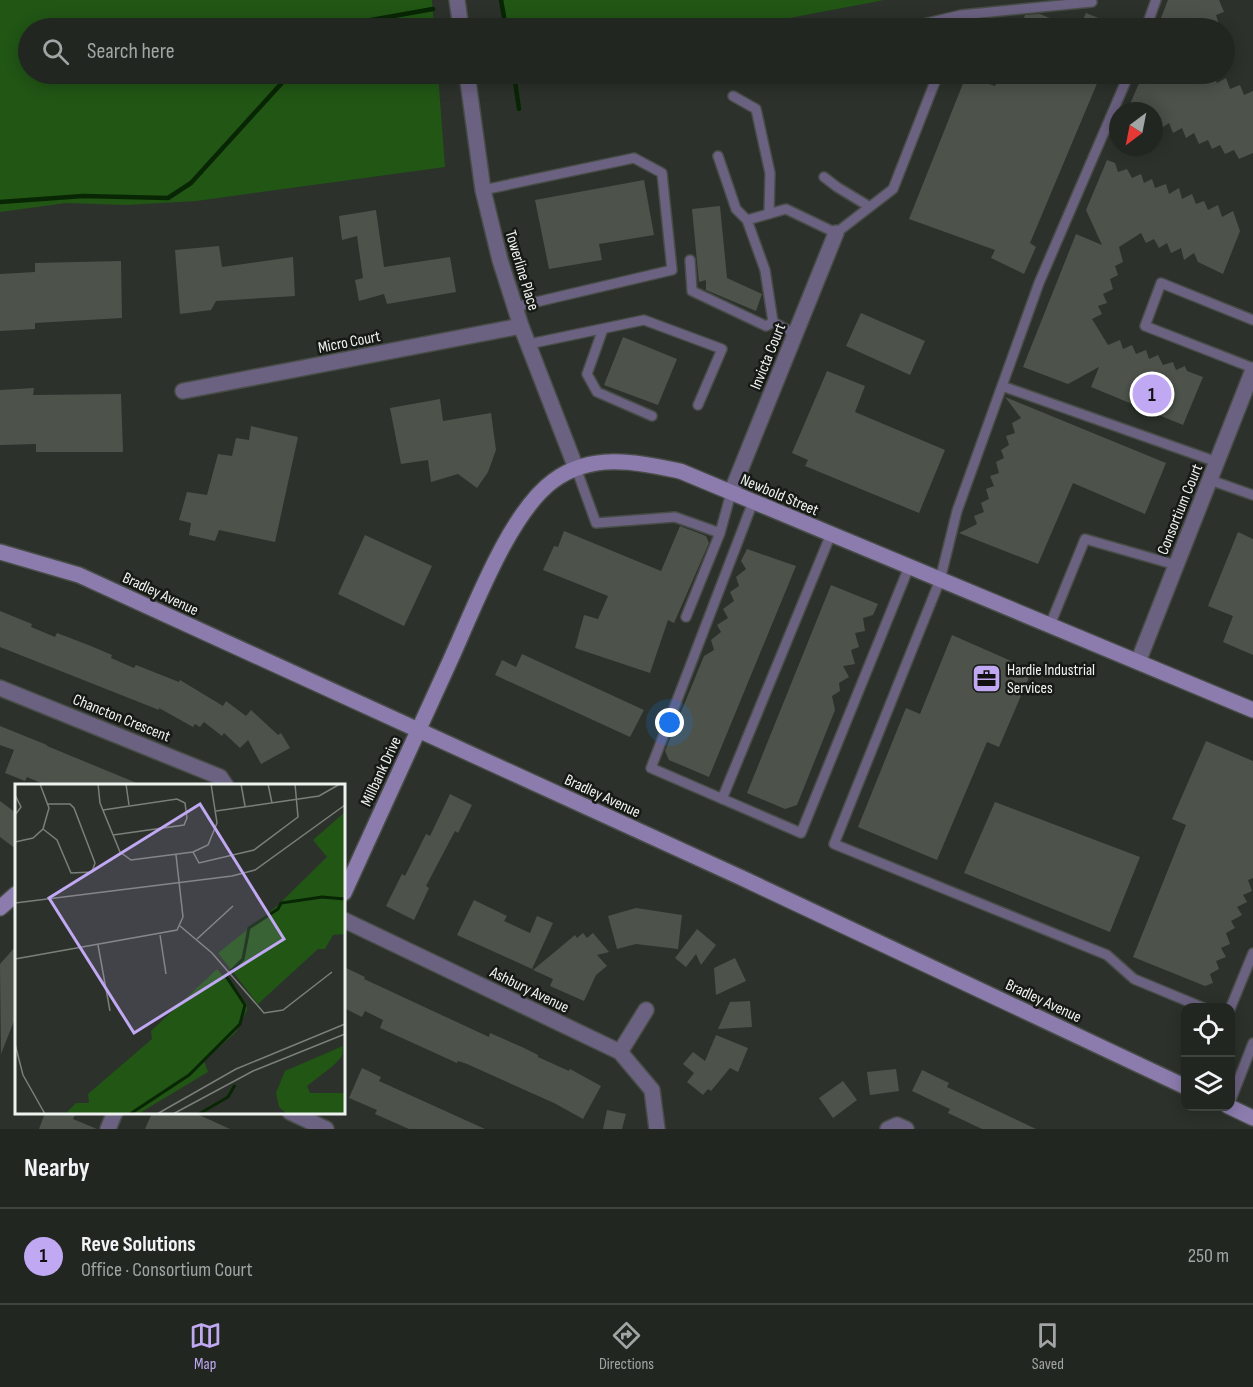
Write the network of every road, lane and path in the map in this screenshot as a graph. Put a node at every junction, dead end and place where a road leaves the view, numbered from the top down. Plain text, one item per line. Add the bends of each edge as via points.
1 (457, 0) edge
2 (1156, 0) edge
3 (1092, 2) dead end
4 (961, 15) junction
5 (460, 18) edge
6 (948, 18) edge
7 (960, 18) edge
8 (1150, 18) edge
9 (468, 84) edge
10 (934, 84) edge
11 (1125, 84) edge
12 (733, 96) dead end
13 (718, 156) dead end
14 (824, 177) dead end
15 (483, 189) junction
16 (870, 207) junction
17 (769, 214) junction
18 (747, 220) junction
19 (836, 233) junction
20 (690, 260) dead end
21 (515, 307) junction
22 (1253, 320) edge
23 (773, 322) junction
24 (522, 326) junction
25 (603, 329) junction
26 (795, 334) junction
27 (530, 344) junction
28 (1253, 369) edge
29 (1002, 386) junction
30 (183, 391) dead end
31 (698, 405) dead end
32 (652, 416) dead end
33 (1217, 462) junction
34 (576, 468) junction
35 (1210, 480) junction
36 (731, 493) junction
37 (1253, 495) edge
38 (753, 502) junction
39 (720, 533) junction
40 (831, 534) junction
41 (0, 552) edge
42 (1176, 565) junction
43 (909, 567) junction
44 (940, 580) junction
45 (686, 617) dead end
46 (1050, 625) junction
47 (1138, 662) junction
48 (0, 688) edge
49 (1253, 710) edge
50 (418, 730) junction
51 (225, 784) edge
52 (722, 800) junction
53 (345, 891) edge
54 (15, 895) edge
55 (0, 908) edge
56 (345, 920) edge
57 (1253, 953) edge
58 (1192, 1003) edge
59 (1233, 1003) edge
60 (646, 1010) dead end
61 (1253, 1043) edge
62 (620, 1052) junction
63 (1181, 1085) edge
64 (1235, 1089) edge
65 (1235, 1110) edge
66 (115, 1114) edge
67 (292, 1114) edge
68 (1253, 1118) edge
69 (108, 1129) edge
70 (326, 1129) edge
71 (657, 1129) edge
72 (888, 1129) edge
73 (906, 1129) edge

1 - 5 street
2 - 8 lane
3 - 4 lane
4 - 6 lane
4 - 7 lane
9 - 15 street, Towerline Place
10 - 16 lane via 893,189
11 - 29 lane via 1039,283
12 - 17 lane via 756,109 770,173
13 - 18 lane via 736,209
14 - 16 lane
15 - 21 street, Towerline Place
15 - 21 lane via 634,158 662,173 672,270
16 - 19 lane
17 - 18 lane
17 - 19 lane via 786,209
18 - 23 lane via 765,270
19 - 26 street, Invicta Court
20 - 23 lane via 692,291 766,326
21 - 24 street, Towerline Place
22 - 28 lane via 1161,283 1146,326
23 - 26 lane
24 - 27 street, Towerline Place
24 - 30 street, Micro Court
25 - 27 lane
25 - 31 lane via 644,321 722,349
25 - 32 lane via 586,374 597,392
26 - 36 street, Invicta Court
27 - 34 street, Towerline Place
28 - 33 street, Consortium Court
29 - 33 lane
29 - 44 lane via 957,511
33 - 35 street, Consortium Court
34 - 36 main road, Newbold Street via 606,461 634,462 680,471
34 - 39 lane via 596,523 675,517
34 - 50 main road, Newbold Street via 553,481 522,515 498,556
35 - 37 lane
35 - 42 street, Consortium Court
36 - 38 main road, Newbold Street
36 - 39 lane
38 - 40 main road, Newbold Street
38 - 52 lane via 651,768
39 - 45 lane
40 - 43 main road, Newbold Street
40 - 52 lane
41 - 50 main road, Bradley Avenue via 79,575
42 - 46 lane via 1085,539
42 - 47 street, Consortium Court
43 - 44 main road, Newbold Street
43 - 52 lane via 801,833
44 - 46 main road, Newbold Street
44 - 58 lane via 834,844 1107,955 1134,979
46 - 47 main road, Newbold Street
47 - 49 main road, Newbold Street
48 - 51 street, Chancton Crescent via 220,777
50 - 53 main road, Millbank Drive
50 - 63 main road, Bradley Avenue
54 - 55 main road
56 - 62 street, Ashbury Avenue
57 - 59 lane
60 - 62 street
61 - 64 lane
62 - 71 street, Ashbury Avenue via 652,1090
65 - 68 main road
66 - 69 street
67 - 70 street
72 - 73 street via 897,1125

